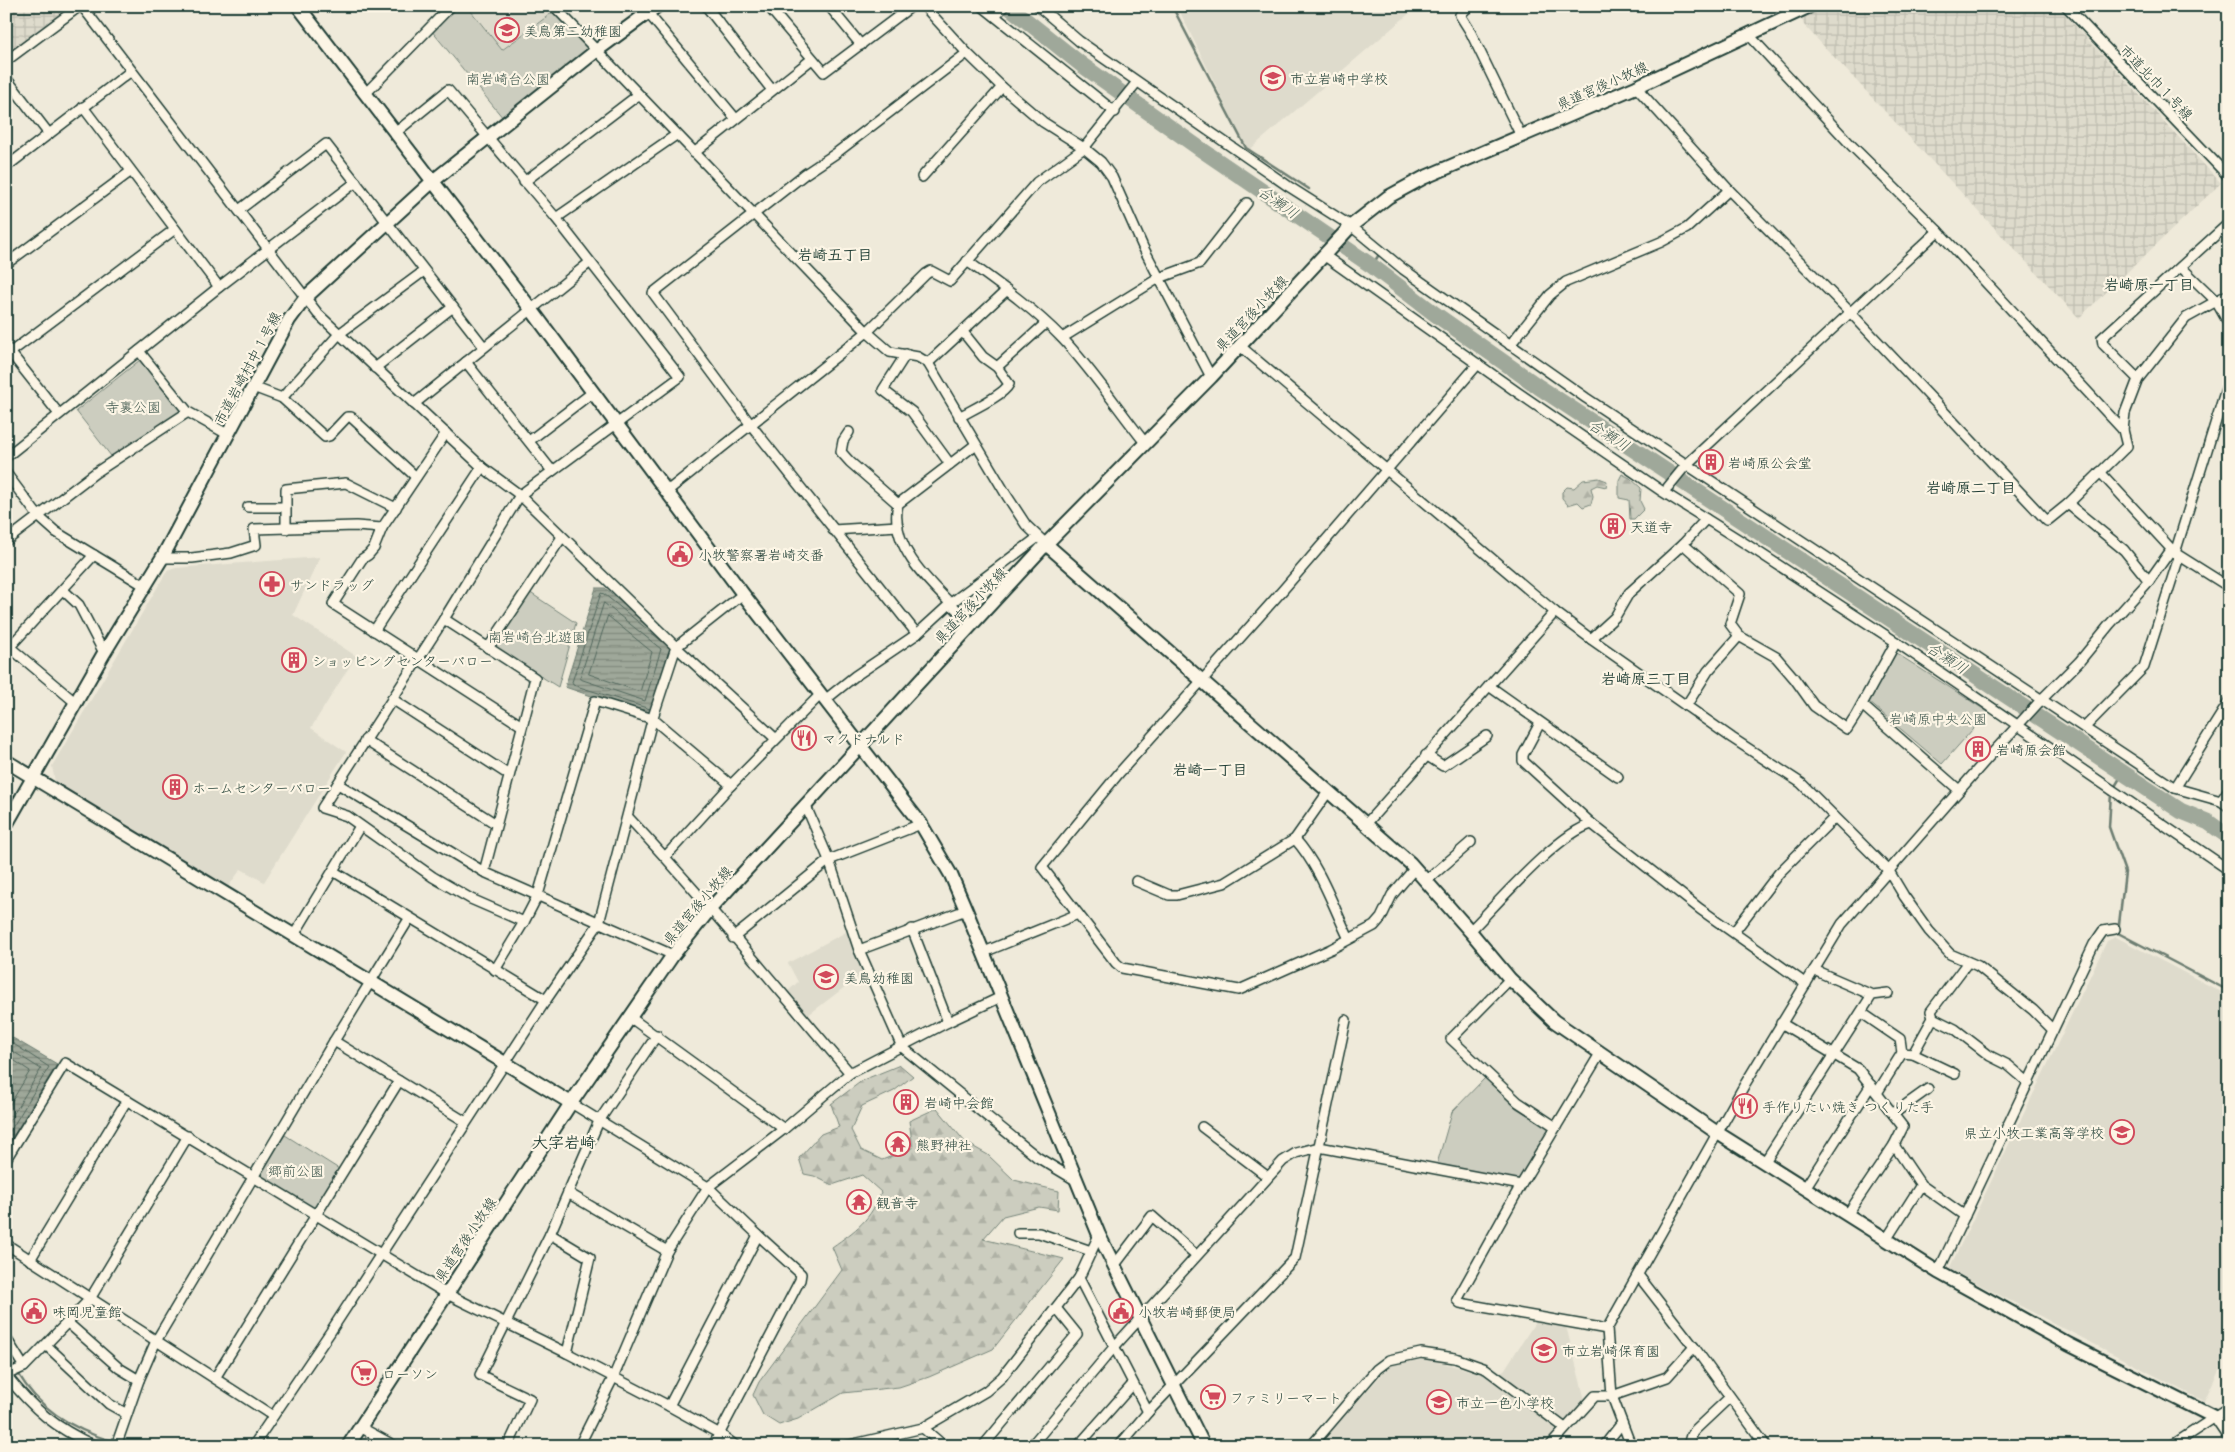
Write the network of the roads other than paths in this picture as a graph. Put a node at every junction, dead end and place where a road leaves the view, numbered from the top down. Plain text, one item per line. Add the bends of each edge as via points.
1 (81, 6) edge
2 (298, 6) edge
3 (451, 6) edge
4 (554, 6) edge
5 (706, 6) edge
6 (768, 6) edge
7 (829, 6) edge
8 (912, 6) edge
9 (924, 6) edge
10 (982, 6) edge
11 (1004, 6) edge
12 (1038, 6) edge
13 (1469, 6) edge
14 (1810, 6) edge
15 (2066, 6) edge
16 (653, 10) edge
17 (1792, 10) edge
18 (995, 16) junction
19 (1750, 36) junction
20 (861, 45) junction
21 (596, 51) junction
22 (967, 53) junction
23 (812, 59) junction
24 (6, 61) edge
25 (131, 70) junction
26 (6, 78) edge
27 (1135, 84) junction
28 (1636, 87) junction
29 (1002, 88) junction
30 (772, 90) junction
31 (366, 92) junction
32 (638, 95) junction
33 (83, 107) junction
34 (1117, 109) junction
35 (736, 119) junction
36 (395, 133) junction
37 (49, 134) junction
38 (676, 135) junction
39 (1521, 136) junction
40 (489, 138) junction
41 (1084, 148) junction
42 (694, 153) junction
43 (6, 167) edge
44 (130, 172) junction
45 (2229, 177) edge
46 (922, 178) dead end
47 (433, 181) junction
48 (356, 182) junction
49 (524, 182) junction
50 (1729, 190) junction
51 (1247, 203) dead end
52 (239, 210) junction
53 (753, 216) junction
54 (556, 218) junction
55 (387, 223) junction
56 (1349, 228) junction
57 (175, 229) junction
58 (2227, 229) edge
59 (1938, 231) junction
60 (268, 249) junction
61 (1325, 256) junction
62 (967, 261) junction
63 (588, 263) junction
64 (6, 264) edge
65 (2181, 267) junction
66 (424, 271) junction
67 (1159, 278) junction
68 (219, 287) junction
69 (1007, 290) junction
70 (2229, 294) edge
71 (306, 297) junction
72 (2216, 301) junction
73 (453, 307) junction
74 (531, 309) junction
75 (1850, 312) junction
76 (1046, 323) junction
77 (2229, 324) edge
78 (866, 332) junction
79 (963, 332) junction
80 (339, 334) junction
81 (1062, 338) junction
82 (1510, 345) junction
83 (1240, 346) junction
84 (484, 347) junction
85 (8, 350) edge
86 (138, 351) junction
87 (906, 354) junction
88 (466, 362) junction
89 (928, 363) junction
90 (1478, 364) junction
91 (997, 367) junction
92 (375, 368) junction
93 (1210, 377) junction
94 (2138, 379) junction
95 (2229, 379) edge
96 (253, 387) junction
97 (593, 392) junction
98 (282, 398) junction
99 (414, 404) junction
100 (188, 412) junction
101 (59, 414) junction
102 (959, 417) junction
103 (617, 424) junction
104 (751, 425) junction
105 (2123, 430) junction
106 (849, 432) dead end
107 (446, 433) junction
108 (229, 434) junction
109 (529, 442) junction
110 (1146, 444) junction
111 (975, 445) junction
112 (6, 457) edge
113 (950, 464) junction
114 (1686, 465) junction
115 (482, 467) junction
116 (1386, 470) junction
117 (552, 471) junction
118 (2100, 472) junction
119 (6, 473) edge
120 (416, 477) junction
121 (1668, 487) dead end
122 (666, 492) junction
123 (520, 495) junction
124 (898, 504) junction
125 (2068, 504) junction
126 (248, 507) dead end
127 (286, 507) junction
128 (396, 508) junction
129 (38, 516) junction
130 (1706, 519) junction
131 (898, 526) junction
132 (382, 528) junction
133 (286, 529) junction
134 (833, 530) junction
135 (562, 537) junction
136 (1042, 541) junction
137 (6, 542) edge
138 (1683, 544) junction
139 (2175, 553) junction
140 (94, 555) junction
141 (162, 558) junction
142 (2149, 581) junction
143 (145, 586) junction
144 (2229, 588) edge
145 (63, 590) junction
146 (743, 594) junction
147 (951, 603) junction
148 (1555, 612) junction
149 (444, 619) junction
150 (972, 625) junction
151 (374, 631) junction
152 (917, 634) junction
153 (1738, 636) junction
154 (1591, 639) junction
155 (1896, 642) junction
156 (8, 647) edge
157 (676, 647) junction
158 (488, 648) junction
159 (104, 653) junction
160 (418, 658) junction
161 (1201, 682) junction
162 (1489, 686) junction
163 (823, 697) junction
164 (392, 699) junction
165 (2040, 700) junction
166 (2229, 702) edge
167 (76, 703) junction
168 (1862, 705) junction
169 (1686, 706) junction
170 (653, 719) junction
171 (1540, 723) junction
172 (2018, 725) junction
173 (522, 726) junction
174 (2085, 727) junction
175 (1487, 736) dead end
176 (776, 739) junction
177 (365, 740) junction
178 (861, 747) junction
179 (1426, 755) junction
180 (6, 761) edge
181 (509, 775) junction
182 (34, 776) junction
183 (1618, 777) dead end
184 (338, 784) junction
185 (731, 785) junction
186 (2175, 788) junction
187 (2229, 789) edge
188 (1959, 790) junction
189 (1328, 792) junction
190 (2221, 801) junction
191 (805, 804) junction
192 (2229, 807) edge
193 (628, 817) junction
194 (1834, 818) junction
195 (496, 824) junction
196 (921, 824) junction
197 (1366, 824) junction
198 (1592, 824) junction
199 (6, 825) edge
200 (360, 826) junction
201 (1295, 839) junction
202 (1470, 842) dead end
203 (666, 857) junction
204 (829, 860) junction
205 (1415, 868) junction
206 (2229, 870) edge
207 (333, 871) junction
208 (1890, 871) junction
209 (484, 872) junction
210 (1136, 881) dead end
211 (1426, 881) junction
212 (538, 895) junction
213 (711, 908) junction
214 (966, 910) junction
215 (1078, 914) junction
216 (410, 919) junction
217 (524, 922) junction
218 (599, 923) junction
219 (912, 929) junction
220 (2115, 929) dead end
221 (1470, 931) junction
222 (1734, 932) junction
223 (294, 935) junction
224 (733, 938) junction
225 (1349, 939) junction
226 (859, 950) junction
227 (984, 952) junction
228 (673, 955) junction
229 (1968, 962) junction
230 (495, 970) junction
231 (1814, 970) junction
232 (1510, 980) junction
233 (371, 981) junction
234 (1806, 984) junction
235 (1888, 993) dead end
236 (1872, 995) junction
237 (1001, 997) junction
238 (546, 1000) junction
239 (1862, 1013) junction
240 (631, 1018) junction
241 (1933, 1018) junction
242 (1346, 1020) dead end
243 (948, 1022) junction
244 (1781, 1023) junction
245 (2053, 1030) junction
246 (657, 1035) junction
247 (334, 1041) junction
248 (902, 1047) junction
249 (1601, 1052) junction
250 (1902, 1053) junction
251 (1835, 1054) junction
252 (1913, 1054) junction
253 (506, 1063) junction
254 (850, 1073) junction
255 (1955, 1074) dead end
256 (400, 1081) junction
257 (2029, 1083) junction
258 (1871, 1085) junction
259 (1928, 1089) dead end
260 (1877, 1093) junction
261 (127, 1100) junction
262 (571, 1103) junction
263 (1893, 1114) junction
264 (599, 1121) junction
265 (466, 1122) junction
266 (1202, 1127) dead end
267 (1556, 1127) junction
268 (784, 1129) junction
269 (1716, 1132) junction
270 (188, 1136) junction
271 (1894, 1145) junction
272 (1319, 1147) junction
273 (6, 1159) edge
274 (1764, 1163) junction
275 (1268, 1177) junction
276 (253, 1178) junction
277 (1077, 1181) junction
278 (1522, 1185) junction
279 (1921, 1185) junction
280 (708, 1187) junction
281 (1805, 1188) junction
282 (568, 1193) junction
283 (317, 1215) junction
284 (1847, 1216) junction
285 (1965, 1216) junction
286 (1018, 1233) dead end
287 (550, 1234) junction
288 (758, 1235) junction
289 (1099, 1235) junction
290 (1886, 1240) junction
291 (6, 1244) edge
292 (667, 1251) junction
293 (1091, 1251) junction
294 (379, 1254) junction
295 (1196, 1256) junction
296 (30, 1260) junction
297 (1114, 1266) junction
298 (1938, 1272) junction
299 (1638, 1274) junction
300 (1079, 1278) junction
301 (447, 1294) junction
302 (90, 1299) junction
303 (1056, 1308) junction
304 (1140, 1318) junction
305 (68, 1323) junction
306 (506, 1324) junction
307 (1607, 1330) junction
308 (6, 1338) edge
309 (156, 1341) junction
310 (46, 1345) junction
311 (1115, 1346) junction
312 (1694, 1347) junction
313 (567, 1353) junction
314 (23, 1368) junction
315 (7, 1375) edge
316 (215, 1378) junction
317 (613, 1378) junction
318 (139, 1380) junction
319 (1132, 1384) junction
320 (1173, 1384) junction
321 (1612, 1396) junction
322 (1730, 1397) junction
323 (669, 1406) junction
324 (2229, 1408) edge
325 (1148, 1412) junction
326 (127, 1414) junction
327 (273, 1416) junction
328 (2214, 1417) junction
329 (1622, 1423) junction
330 (360, 1426) junction
331 (923, 1428) junction
332 (1565, 1428) junction
333 (720, 1434) junction
334 (2229, 1439) edge
335 (510, 1445) edge
336 (95, 1446) edge
337 (116, 1446) edge
338 (253, 1446) edge
339 (348, 1446) edge
340 (395, 1446) edge
341 (579, 1446) edge
342 (713, 1446) edge
343 (736, 1446) edge
344 (845, 1446) edge
345 (944, 1446) edge
346 (983, 1446) edge
347 (1031, 1446) edge
348 (1078, 1446) edge
349 (1119, 1446) edge
350 (1204, 1446) edge
351 (1312, 1446) edge
352 (1550, 1446) edge
353 (1604, 1446) edge
354 (1631, 1446) edge
355 (1688, 1446) edge
356 (1766, 1446) edge
357 (2171, 1446) edge

1 - 24 street
1 - 25 street
2 - 31 street
3 - 31 street
4 - 21 street
5 - 30 street
6 - 23 street
7 - 20 street
8 - 20 street
9 - 22 street
10 - 18 street
11 - 18 street
12 - 27 street
13 - 39 street via 1460,15
14 - 17 street, 県道宮後小牧線
15 - 45 street, 市道北巾１号線
16 - 21 street, 市道岩崎村中１号線
16 - 35 street
17 - 19 street, 県道宮後小牧線
18 - 34 street
19 - 28 street, 県道宮後小牧線
19 - 59 street via 1851,145
20 - 23 street via 824,72
21 - 32 street
21 - 40 street, 市道岩崎村中１号線
22 - 29 street
22 - 53 street
23 - 30 street
25 - 33 street
25 - 52 street
26 - 37 street
27 - 34 street
27 - 56 street
28 - 39 street, 県道宮後小牧線
28 - 50 street
29 - 41 street via 1043,122
29 - 46 street
30 - 35 street
31 - 36 street
32 - 38 street
32 - 49 street
33 - 37 street
33 - 44 street
34 - 41 street
35 - 42 street
36 - 40 street via 448,90
36 - 47 street
37 - 43 street
38 - 42 street
38 - 54 street
39 - 56 street, 県道宮後小牧線 via 1423,178 1388,197
40 - 47 street, 市道岩崎村中１号線
40 - 49 street
41 - 62 street via 1037,182
41 - 67 street via 1101,162 1112,177
42 - 53 street
44 - 57 street
44 - 64 street
47 - 55 street, 市道岩崎村中１号線
47 - 74 street
48 - 52 street via 326,144
48 - 55 street
48 - 60 street
49 - 54 street
50 - 75 street
50 - 82 street via 1687,228 1566,282 1550,295
51 - 67 street via 1200,263
52 - 60 street
53 - 78 street
53 - 104 street via 653,293
54 - 63 street
55 - 66 street
55 - 71 street, 市道岩崎村中１号線
56 - 61 street, 県道宮後小牧線
56 - 82 street
57 - 68 street
57 - 85 street
58 - 65 street
59 - 75 street
59 - 105 street
60 - 68 street
60 - 71 street
61 - 83 street, 県道宮後小牧線
61 - 90 street
62 - 69 street
62 - 78 street via 950,281 937,273 926,274
63 - 74 street
63 - 103 street via 680,377
65 - 72 street
65 - 94 street via 2102,338 2103,344
66 - 73 street
66 - 80 street
67 - 81 street
67 - 93 street
68 - 86 street
69 - 76 street
69 - 79 street
70 - 72 street
71 - 80 street
71 - 96 street, 市道岩崎村中１号線 via 289,320
72 - 77 street
72 - 94 street via 2186,318
73 - 84 street
73 - 92 street
74 - 84 street
74 - 97 street
75 - 114 street
75 - 125 street via 2047,521
76 - 81 street
76 - 91 street
78 - 87 street via 890,352
78 - 104 street
79 - 89 street
79 - 91 street via 983,357
80 - 92 street
80 - 98 street
81 - 110 street
82 - 114 street
83 - 93 street, 県道宮後小牧線
83 - 116 street
84 - 88 street
85 - 101 street
86 - 100 street
86 - 101 street
87 - 89 street
87 - 113 street via 883,390 912,412
88 - 99 street
88 - 109 street
89 - 102 street
90 - 116 street
90 - 130 street
91 - 102 street via 1008,387
92 - 99 street
93 - 110 street, 県道宮後小牧線
94 - 105 street via 2125,413
95 - 139 street
96 - 98 street
96 - 108 street, 市道岩崎村中１号線
97 - 103 street
97 - 109 street
98 - 120 street via 325,437 351,417
99 - 107 street
100 - 108 street
100 - 129 street via 94,473
101 - 112 street
102 - 111 street
103 - 117 street
103 - 122 street
104 - 122 street
104 - 134 street
105 - 118 street via 2127,446
106 - 124 street via 841,452
107 - 115 street
107 - 120 street
108 - 141 street, 市道岩崎村中１号線
109 - 117 street
110 - 136 street, 県道宮後小牧線
111 - 113 street
111 - 136 street via 1026,525
113 - 124 street
114 - 121 street
114 - 165 street
115 - 123 street
115 - 151 street
116 - 148 street
116 - 161 street
117 - 123 street
118 - 125 street
118 - 139 street
119 - 129 street
120 - 128 street
122 - 146 street
123 - 135 street
123 - 149 street
124 - 131 street
125 - 142 street via 2124,550
126 - 127 street
127 - 128 street via 286,489 346,483
127 - 133 street
128 - 132 street
129 - 137 street
129 - 140 street via 56,532
130 - 138 street
130 - 155 street
131 - 134 street
131 - 147 street via 908,556
132 - 133 street
132 - 151 street via 374,548 362,558 334,604
133 - 141 street via 254,529 256,545 231,553
134 - 152 street
135 - 157 street
135 - 158 street
136 - 147 street
136 - 150 street, 県道宮後小牧線
136 - 161 street
138 - 153 street via 1740,594 1730,624
138 - 154 street via 1629,593 1615,617
139 - 142 street
139 - 144 street
139 - 174 street via 2144,667
140 - 143 street
140 - 145 street
141 - 143 street, 市道岩崎村中１号線
142 - 165 street via 2079,662
143 - 159 street, 市道岩崎村中１号線
145 - 156 street
145 - 159 street via 79,605
146 - 157 street
146 - 163 street
147 - 150 street
147 - 152 street
148 - 154 street
148 - 162 street
149 - 158 street
149 - 160 street
150 - 178 street, 県道宮後小牧線
151 - 160 street
152 - 163 street
153 - 168 street via 1776,657 1814,706 1847,729
153 - 169 street via 1708,671
154 - 169 street
155 - 168 street
155 - 172 street
156 - 167 street
157 - 170 street
157 - 176 street
158 - 173 street via 535,678
159 - 167 street, 市道岩崎村中１号線
160 - 164 street
160 - 173 street
161 - 189 street
161 - 215 street via 1043,864 1042,867
162 - 171 street
162 - 179 street
163 - 176 street
163 - 178 street
164 - 177 street
164 - 181 street
165 - 172 street
165 - 174 street
166 - 186 street
167 - 182 street, 市道岩崎村中１号線
168 - 188 street
169 - 194 street via 1801,783
170 - 185 street
170 - 193 street
170 - 212 street via 595,701
171 - 183 street
171 - 198 street via 1523,761
172 - 188 street
172 - 206 street
173 - 181 street
174 - 186 street
175 - 179 street via 1443,766
176 - 185 street
177 - 184 street
177 - 195 street
178 - 191 street, 県道宮後小牧線
178 - 196 street
179 - 197 street
180 - 182 street
181 - 195 street
182 - 199 street, 市道岩崎村中１号線
182 - 223 street
184 - 200 street via 322,808 347,816
184 - 209 street
185 - 203 street
186 - 190 street
187 - 190 street
188 - 208 street
189 - 197 street
189 - 201 street
190 - 192 street
191 - 204 street
191 - 213 street, 県道宮後小牧線
193 - 203 street
193 - 218 street
194 - 208 street
194 - 222 street via 1779,873
195 - 209 street
196 - 204 street
196 - 214 street via 951,875
197 - 205 street
198 - 221 street via 1580,827 1541,858
198 - 222 street
200 - 207 street
200 - 217 street via 433,878
201 - 210 street via 1224,883 1183,894 1169,895
201 - 225 street via 1306,850
202 - 211 street
203 - 213 street
204 - 224 street
204 - 226 street
205 - 211 street
205 - 225 street via 1392,895 1374,926
207 - 216 street
207 - 223 street
208 - 229 street via 1929,931 1950,954
208 - 231 street via 1842,924
209 - 212 street
211 - 221 street
212 - 217 street
212 - 218 street
213 - 224 street
213 - 228 street, 県道宮後小牧線
214 - 219 street
214 - 227 street
215 - 225 street via 1122,968 1232,990 1247,988
215 - 227 street
216 - 230 street
216 - 233 street
217 - 230 street
218 - 228 street
218 - 238 street
219 - 226 street
219 - 243 street
220 - 245 street via 2103,931 2094,944
221 - 232 street
222 - 234 street
223 - 233 street
224 - 254 street
226 - 248 street
227 - 237 street
228 - 240 street, 県道宮後小牧線
229 - 241 street via 1931,1011
229 - 245 street via 1986,973
230 - 238 street
231 - 234 street
231 - 236 street
232 - 249 street via 1554,1021
232 - 267 street via 1451,1040 1518,1102
233 - 247 street
233 - 253 street
234 - 244 street
235 - 236 street
236 - 239 street
237 - 243 street
237 - 277 street
238 - 253 street
239 - 250 street via 1900,1039
239 - 251 street
240 - 246 street
240 - 262 street, 県道宮後小牧線
241 - 252 street
241 - 257 street via 1955,1029 1990,1056 2008,1064
242 - 272 street
243 - 248 street
244 - 251 street
244 - 269 street
245 - 257 street
246 - 264 street
246 - 268 street
247 - 256 street
247 - 276 street
248 - 254 street
248 - 277 street via 1037,1157
249 - 267 street
249 - 269 street
250 - 252 street
250 - 260 street
251 - 258 street via 1858,1069
251 - 274 street
252 - 255 street
253 - 262 street
253 - 265 street
254 - 268 street
256 - 265 street
256 - 283 street
257 - 285 street
258 - 260 street
258 - 281 street
259 - 263 street
260 - 263 street
261 - 270 street
261 - 273 street via 65,1063
261 - 296 street
262 - 264 street
262 - 301 street, 県道宮後小牧線
263 - 271 street via 1903,1127
264 - 280 street
264 - 282 street
265 - 294 street
266 - 275 street
267 - 278 street
268 - 280 street
269 - 274 street
269 - 299 street
270 - 276 street
270 - 302 street
271 - 279 street
271 - 284 street
272 - 275 street via 1296,1153
272 - 278 street
272 - 320 street via 1295,1258
274 - 281 street
275 - 295 street
276 - 283 street
276 - 309 street
277 - 289 street
278 - 307 street via 1457,1300
279 - 285 street
279 - 290 street
280 - 288 street
280 - 292 street
281 - 284 street
282 - 287 street
282 - 292 street
283 - 294 street
283 - 316 street
284 - 290 street
285 - 298 street
286 - 293 street via 1039,1233
287 - 306 street
287 - 313 street via 590,1258
288 - 323 street
288 - 333 street via 801,1274 800,1280
289 - 293 street
289 - 297 street
290 - 298 street
291 - 296 street
292 - 317 street
293 - 300 street
294 - 301 street
294 - 327 street
295 - 297 street via 1152,1216
295 - 304 street
296 - 302 street
297 - 304 street
298 - 328 street via 2068,1344
299 - 307 street
299 - 312 street
300 - 303 street
300 - 311 street
301 - 306 street
301 - 330 street, 県道宮後小牧線
302 - 305 street
302 - 309 street
303 - 331 street via 1002,1377 986,1391
303 - 346 street via 1077,1334
304 - 311 street
304 - 320 street
305 - 310 street
305 - 318 street via 119,1368
306 - 313 street
306 - 335 street via 480,1375 530,1400
307 - 321 street
308 - 314 street
309 - 316 street
309 - 318 street
310 - 314 street
310 - 326 street via 109,1404
311 - 319 street
311 - 347 street
312 - 321 street via 1667,1377
312 - 322 street
313 - 317 street
314 - 315 street
315 - 336 street via 24,1397 52,1423
316 - 327 street
317 - 323 street
317 - 341 street
318 - 326 street
319 - 325 street
319 - 348 street
320 - 325 street
320 - 350 street
321 - 329 street
321 - 332 street via 1595,1396
322 - 355 street via 1695,1430
322 - 356 street
323 - 333 street
324 - 328 street
325 - 349 street
326 - 337 street
327 - 338 street
328 - 334 street
328 - 357 street
329 - 353 street
329 - 354 street
330 - 339 street, 県道宮後小牧線
330 - 340 street
331 - 344 street
331 - 345 street
332 - 351 street via 1486,1369 1455,1358 1421,1353 1389,1360 1377,1369
332 - 352 street
333 - 342 street
333 - 343 street

